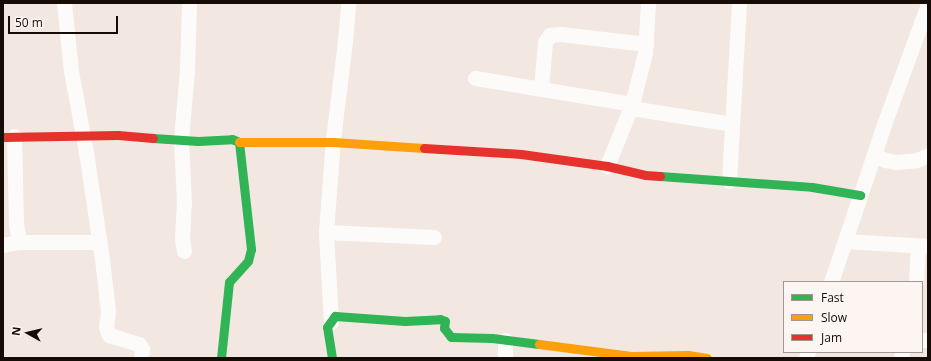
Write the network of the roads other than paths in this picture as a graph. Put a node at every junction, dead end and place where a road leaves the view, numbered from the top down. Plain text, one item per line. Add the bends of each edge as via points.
1 (64, 3) edge
2 (189, 3) edge
3 (348, 3) edge
4 (648, 3) edge
5 (740, 3) edge
6 (928, 4) edge
7 (646, 44) junction
8 (475, 78) dead end
9 (541, 89) junction
10 (632, 106) junction
11 (732, 124) junction
12 (9, 137) edge
13 (82, 137) junction
14 (181, 139) junction
15 (239, 142) junction
16 (333, 142) junction
17 (874, 154) junction
18 (928, 155) edge
19 (608, 166) junction
20 (729, 181) junction
21 (860, 195) junction
22 (326, 232) junction
23 (434, 237) dead end
24 (845, 241) junction
25 (19, 242) junction
26 (99, 242) junction
27 (3, 245) edge
28 (923, 246) edge
29 (184, 251) dead end
30 (831, 281) edge
31 (916, 281) edge
32 (331, 322) junction
33 (505, 340) junction
34 (560, 352) edge
35 (631, 357) edge
36 (141, 358) edge
37 (221, 358) edge
38 (332, 358) edge
39 (505, 358) edge
40 (707, 358) edge

1 - 13 street via 71,72
2 - 14 street
3 - 16 street
4 - 7 street
5 - 11 street
6 - 17 street
7 - 9 street via 550,34 545,42
7 - 10 street
8 - 9 street
9 - 10 street
10 - 11 street
10 - 19 street
11 - 20 street
12 - 13 street
12 - 25 street
13 - 14 street via 118,135
13 - 26 street
14 - 15 street via 232,139
14 - 29 street
15 - 16 street
15 - 37 street via 251,249 248,261 229,282
16 - 19 street via 521,154
16 - 22 street
17 - 18 street via 896,162 917,160
17 - 21 street
19 - 20 street via 645,175
20 - 21 street via 812,187
21 - 24 street
22 - 23 street
22 - 32 street
24 - 28 street
24 - 30 street
25 - 26 street
25 - 27 street
26 - 36 street via 108,310 106,327 109,335 139,344 142,349
28 - 31 street
32 - 33 street via 335,316 405,321 440,319 444,321 444,328 451,337 473,336
32 - 38 street via 327,327
33 - 34 street
33 - 39 street
34 - 35 street
35 - 40 street via 688,355

